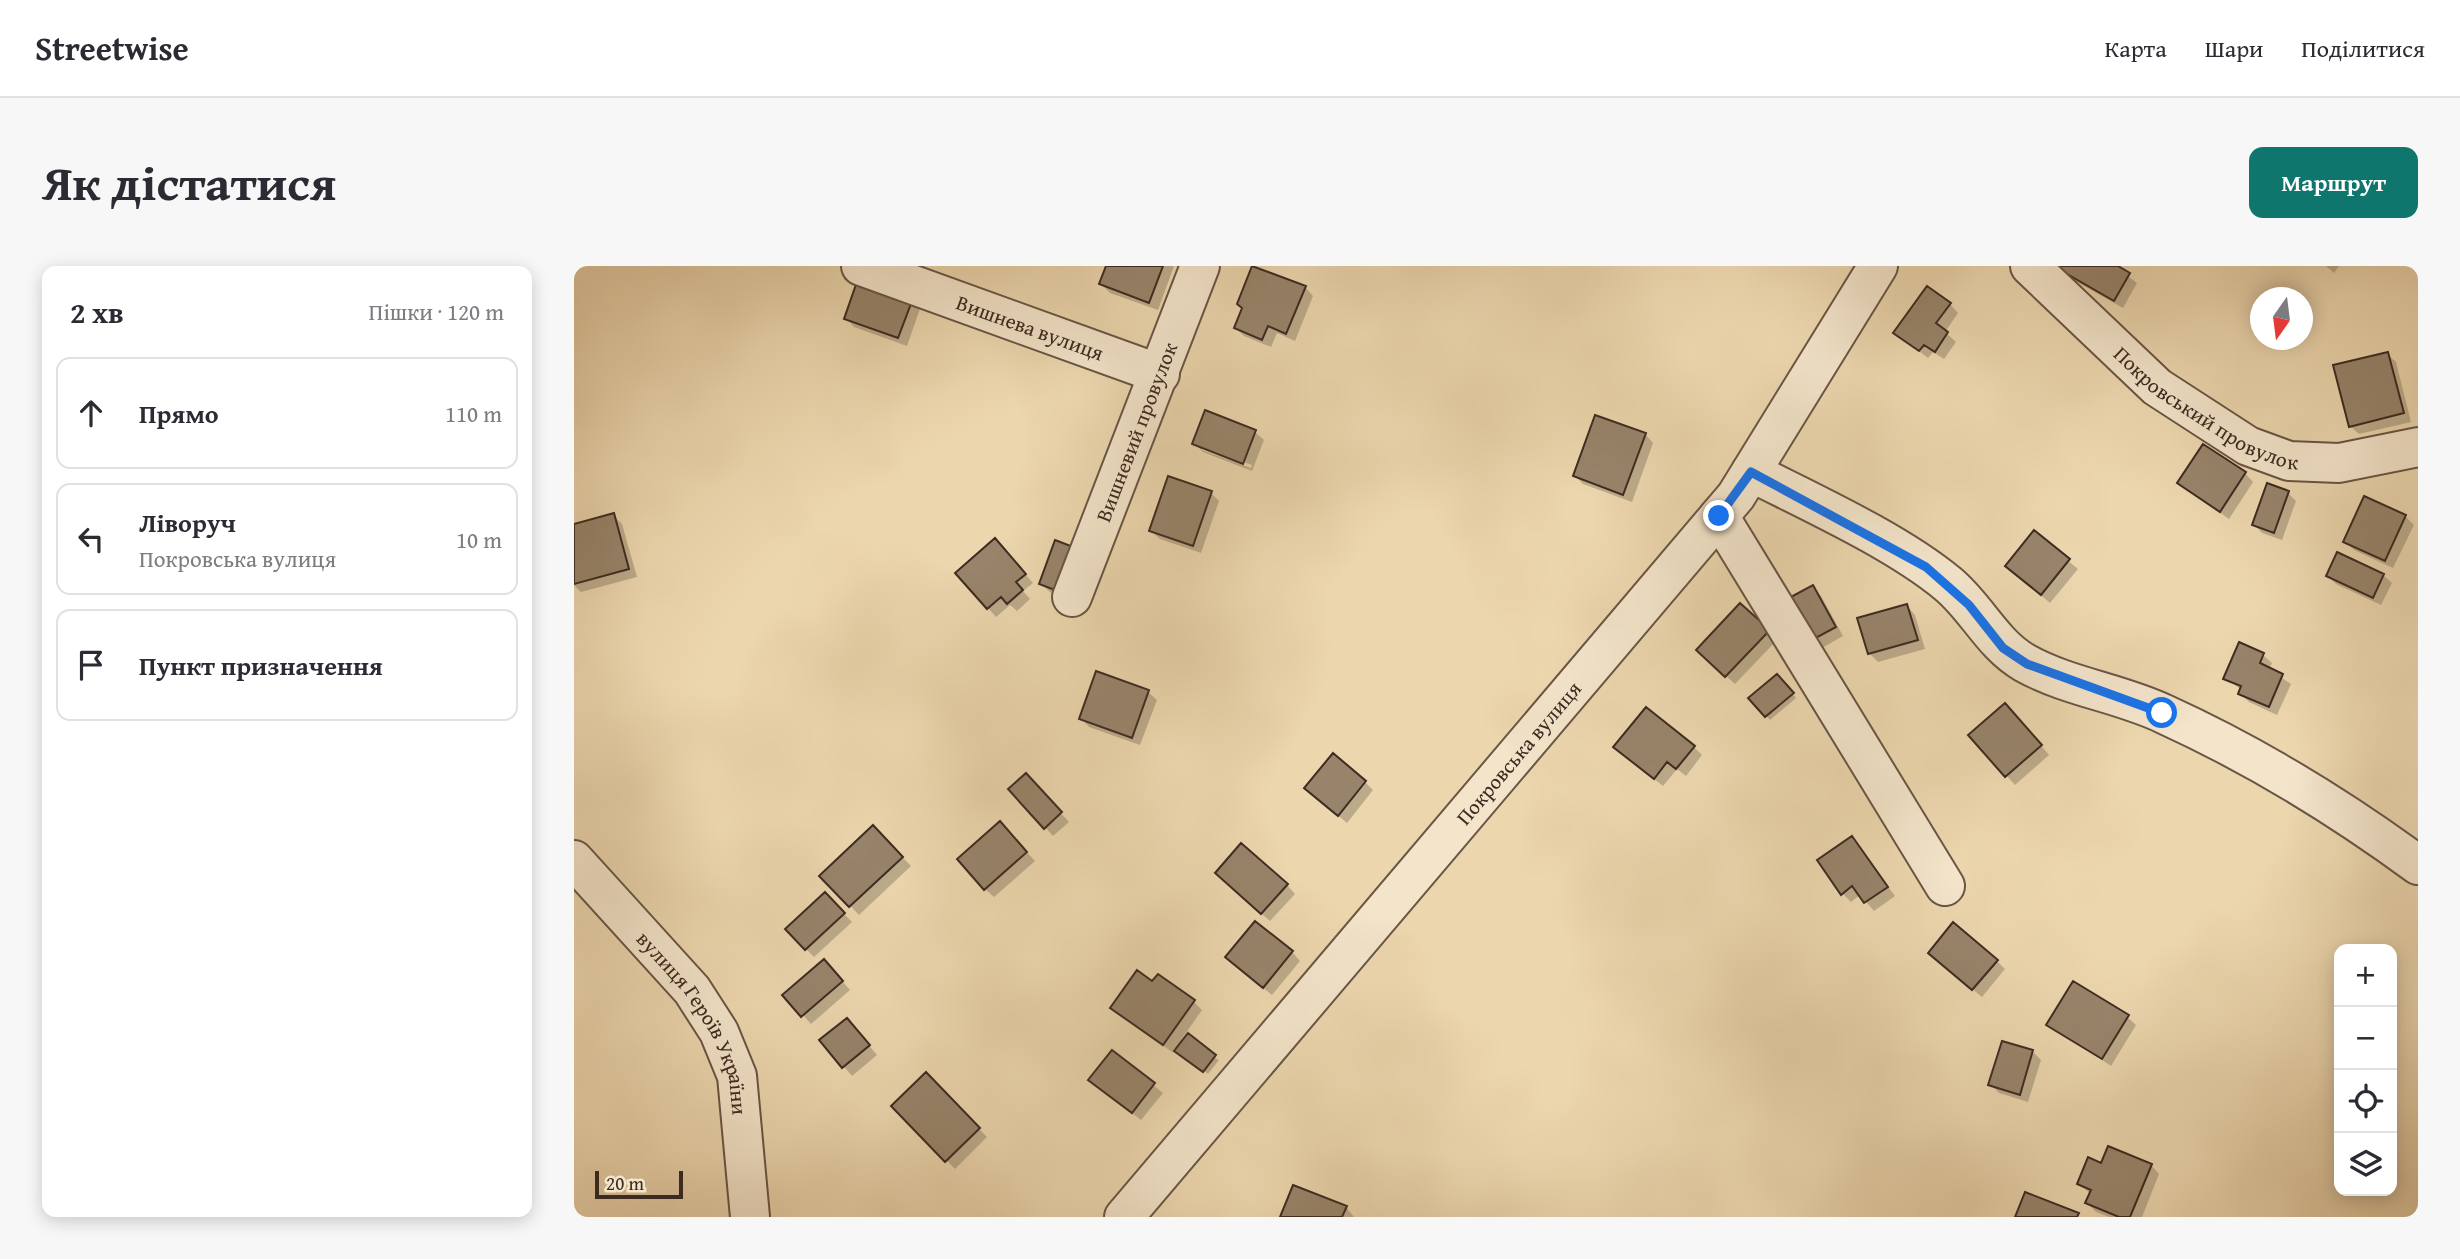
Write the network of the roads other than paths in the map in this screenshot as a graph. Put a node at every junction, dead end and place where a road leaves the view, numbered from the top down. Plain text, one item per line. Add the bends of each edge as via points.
1 (861, 266) edge
2 (1200, 266) edge
3 (1878, 266) edge
4 (2030, 266) edge
5 (1160, 374) junction
6 (2418, 447) edge
7 (1751, 472) junction
8 (1719, 516) junction
9 (1072, 597) dead end
10 (574, 860) edge
11 (2418, 865) edge
12 (1945, 886) dead end
13 (750, 1217) edge
14 (1124, 1217) edge

1 - 5 street, Вишнева вулиця
2 - 5 street, Вишневий провулок
3 - 7 street, Покровська вулиця
4 - 6 street, Покровський провулок via 2157,387 2248,446 2289,461 2339,463
5 - 9 street, Вишневий провулок
7 - 8 street, Покровська вулиця
7 - 11 street via 1926,567 1969,605 2003,648 2027,664 2162,713 2241,752 2358,821
8 - 12 street
8 - 14 street, Покровська вулиця
10 - 13 street, вулиця Героїв України via 692,990 719,1031 737,1076

